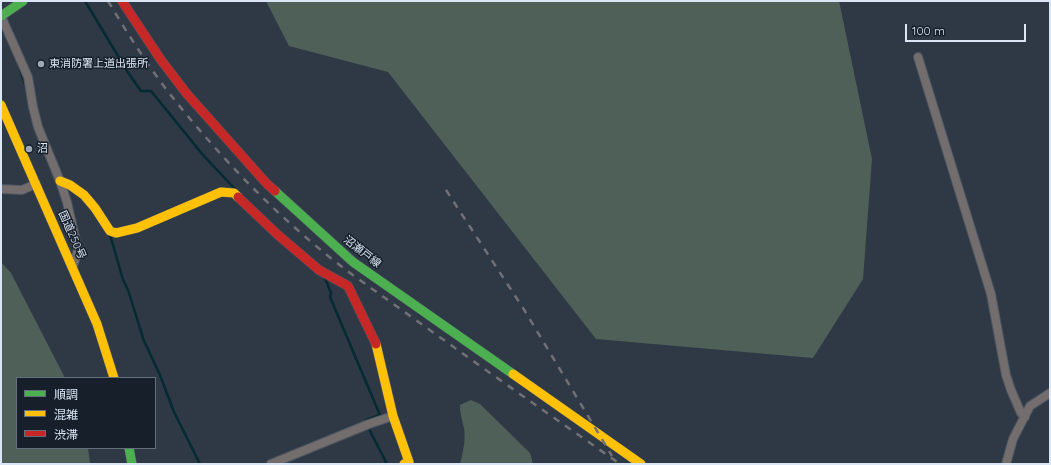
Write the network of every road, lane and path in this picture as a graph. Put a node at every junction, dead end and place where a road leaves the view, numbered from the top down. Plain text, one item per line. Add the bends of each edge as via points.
1 (24, 1) edge
2 (122, 1) edge
3 (1, 16) edge
4 (918, 57) dead end
5 (1, 105) edge
6 (60, 180) junction
7 (36, 184) junction
8 (1, 189) edge
9 (72, 266) junction
10 (114, 377) edge
11 (1050, 393) edge
12 (392, 416) junction
13 (1025, 417) junction
14 (129, 449) edge
15 (132, 464) edge
16 (271, 464) edge
17 (404, 464) edge
18 (640, 464) edge
19 (1006, 464) edge

1 - 3 main road
2 - 18 main road, 沼瀬戸線 via 161,60 191,99 267,184 323,236 353,262
3 - 6 street via 28,77 38,127
4 - 13 street via 991,294 1010,390
5 - 7 main road, 国道250号
6 - 9 street via 78,250
6 - 12 main road via 83,193 110,231 116,233 137,228 221,192 234,193 319,270 348,286 376,342
7 - 8 street via 22,190
7 - 9 main road, 国道250号
9 - 10 main road, 国道250号 via 97,324
11 - 13 street via 1030,406
12 - 16 street
12 - 17 main road via 409,462
13 - 19 street via 1013,439
14 - 15 main road

